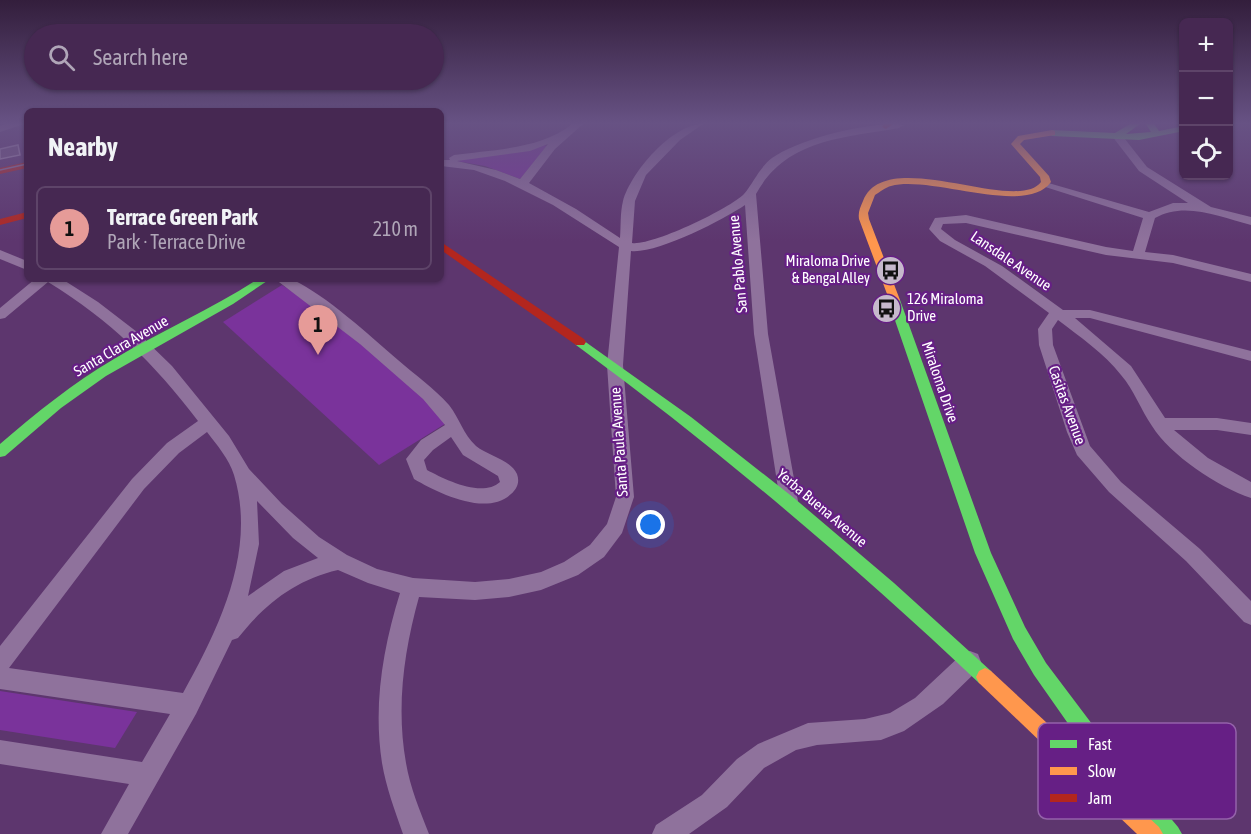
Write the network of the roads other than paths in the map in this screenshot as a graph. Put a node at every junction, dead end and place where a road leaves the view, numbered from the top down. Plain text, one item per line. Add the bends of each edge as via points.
1 (23, 163) edge
2 (447, 163) edge
3 (537, 163) edge
4 (651, 163) edge
5 (772, 163) edge
6 (1033, 163) edge
7 (1138, 163) edge
8 (0, 168) edge
9 (522, 185) junction
10 (1045, 185) junction
11 (750, 195) junction
12 (1209, 211) junction
13 (24, 216) edge
14 (1150, 216) junction
15 (1251, 221) edge
16 (0, 222) edge
17 (24, 223) edge
18 (0, 229) edge
19 (625, 246) junction
20 (444, 247) edge
21 (0, 254) edge
22 (1138, 255) junction
23 (24, 265) edge
24 (1251, 278) edge
25 (40, 282) edge
26 (57, 282) edge
27 (261, 282) edge
28 (286, 282) edge
29 (1058, 314) junction
30 (0, 315) edge
31 (1167, 334) junction
32 (1251, 347) edge
33 (145, 348) junction
34 (1251, 356) edge
35 (615, 365) junction
36 (208, 423) junction
37 (1159, 424) junction
38 (454, 426) junction
39 (1251, 429) edge
40 (0, 452) edge
41 (242, 473) junction
42 (1251, 491) edge
43 (789, 501) junction
44 (339, 561) junction
45 (412, 587) junction
46 (1251, 615) edge
47 (220, 645) junction
48 (970, 662) junction
49 (0, 663) edge
50 (0, 678) edge
51 (188, 705) junction
52 (1077, 723) edge
53 (1038, 726) edge
54 (0, 752) edge
55 (148, 775) junction
56 (1136, 819) edge
57 (1158, 819) edge
58 (114, 834) edge
59 (416, 834) edge
60 (665, 834) edge
61 (1152, 834) edge
62 (1171, 834) edge

1 - 8 street
2 - 9 street via 484,169
3 - 9 street
4 - 19 street, Santa Paula Avenue via 629,201
5 - 11 street, San Pablo Avenue via 757,179
6 - 10 street via 1041,170
7 - 12 street
9 - 19 street
10 - 14 street
10 - 52 street, Miraloma Drive via 1034,192 1012,193 941,181 908,181 885,186 870,195 863,214 1001,598 1039,669
11 - 19 street via 739,204 650,246
11 - 43 street, San Pablo Avenue via 761,333
12 - 14 street via 1171,207
12 - 15 street
13 - 16 street
14 - 22 street
17 - 18 street
19 - 35 street, Santa Paula Avenue
20 - 35 street, Yerba Buena Avenue
21 - 23 street
22 - 24 street via 1173,259
22 - 29 street, Lansdale Avenue via 966,219 946,219 936,225 938,234 998,269
25 - 30 street
26 - 33 street via 94,306
27 - 33 street, Santa Clara Avenue
28 - 38 street via 341,319 430,395
29 - 31 street via 1105,316
29 - 37 street, Lansdale Avenue via 1127,372
29 - 46 street, Casitas Avenue via 1045,329 1046,345 1083,450 1115,487 1193,555
31 - 32 street via 1201,336
31 - 34 street
33 - 36 street
33 - 40 street, Santa Clara Avenue via 71,394
35 - 43 street, Yerba Buena Avenue
35 - 45 street, Santa Paula Avenue via 625,497 623,514 605,544 576,567 523,585 465,591
36 - 41 street
36 - 49 street via 173,448 138,484
37 - 39 street via 1217,424
37 - 42 street, Lansdale Avenue via 1195,459
38 - 38 street via 420,451 415,459 420,474 479,496 492,497 502,492 509,485 509,476 495,463 471,452
41 - 44 street, Santa Paula Avenue via 314,544
41 - 47 street via 250,505 249,553
43 - 48 street, Yerba Buena Avenue
44 - 45 street, Santa Paula Avenue
44 - 47 street via 300,571 281,582 253,604
45 - 59 street via 395,647 390,707 394,764
47 - 51 street
48 - 53 street, Yerba Buena Avenue
48 - 60 street via 908,718 866,732 815,732 767,752 704,809
50 - 51 street
51 - 55 street
54 - 55 street
55 - 58 street
56 - 61 street, Yerba Buena Avenue
57 - 62 street, Miraloma Drive

